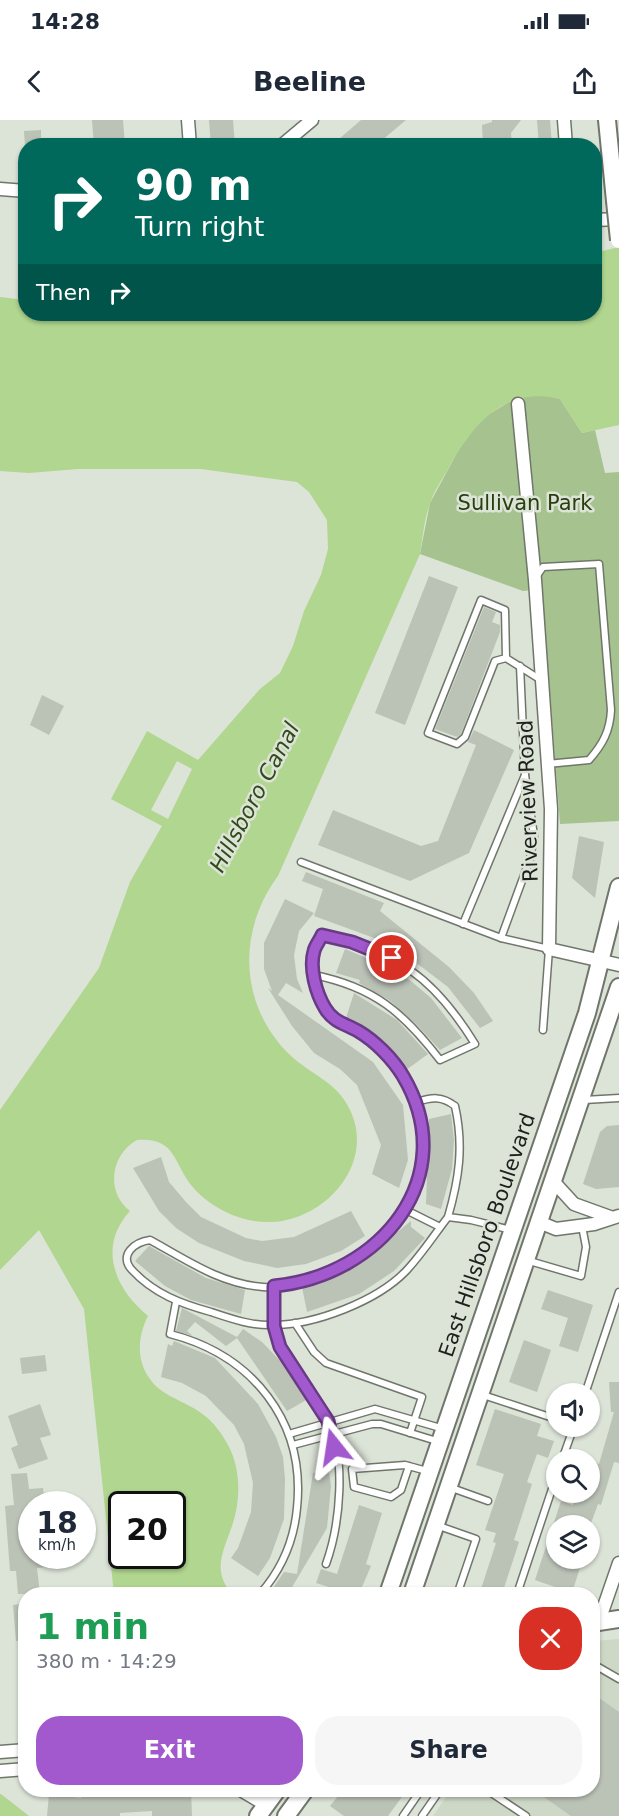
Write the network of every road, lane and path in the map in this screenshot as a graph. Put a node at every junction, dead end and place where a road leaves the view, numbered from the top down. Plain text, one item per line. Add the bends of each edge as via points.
1 (188, 120) edge
2 (312, 120) edge
3 (564, 120) edge
4 (607, 120) edge
5 (189, 138) edge
6 (291, 138) edge
7 (565, 138) edge
8 (0, 189) edge
9 (18, 190) edge
10 (619, 219) edge
11 (602, 220) edge
12 (619, 240) edge
13 (518, 404) dead end
14 (535, 580) junction
15 (506, 658) junction
16 (520, 666) junction
17 (542, 680) junction
18 (548, 764) junction
19 (525, 775) junction
20 (302, 862) dead end
21 (619, 887) edge
22 (463, 924) junction
23 (501, 938) junction
24 (549, 949) junction
25 (602, 961) junction
26 (619, 965) edge
27 (314, 975) junction
28 (619, 987) edge
29 (543, 1030) dead end
30 (619, 1098) edge
31 (580, 1100) junction
32 (417, 1102) junction
33 (551, 1116) junction
34 (553, 1181) junction
35 (405, 1210) junction
36 (448, 1217) junction
37 (615, 1217) edge
38 (539, 1222) junction
39 (582, 1226) junction
40 (440, 1227) junction
41 (512, 1230) junction
42 (526, 1259) junction
43 (274, 1286) junction
44 (619, 1292) edge
45 (512, 1299) junction
46 (176, 1302) junction
47 (295, 1323) junction
48 (274, 1326) junction
49 (589, 1383) edge
50 (480, 1394) junction
51 (546, 1416) edge
52 (415, 1420) junction
53 (328, 1421) junction
54 (410, 1433) junction
55 (289, 1434) junction
56 (332, 1434) junction
57 (442, 1436) junction
58 (293, 1445) junction
59 (409, 1466) junction
60 (430, 1472) junction
61 (448, 1487) junction
62 (488, 1501) dead end
63 (547, 1503) edge
64 (436, 1525) junction
65 (619, 1563) edge
66 (326, 1564) dead end
67 (265, 1587) edge
68 (390, 1587) edge
69 (414, 1587) edge
70 (460, 1587) edge
71 (519, 1587) edge
72 (600, 1609) edge
73 (619, 1619) edge
74 (600, 1621) edge
75 (600, 1668) edge
76 (619, 1679) edge
77 (18, 1751) edge
78 (0, 1752) edge
79 (18, 1770) edge
80 (0, 1772) edge
81 (250, 1797) edge
82 (280, 1797) edge
83 (300, 1797) edge
84 (417, 1797) edge
85 (435, 1797) edge
86 (498, 1797) edge
87 (268, 1812) edge
88 (286, 1816) edge
89 (403, 1816) edge
90 (422, 1816) edge
91 (526, 1816) edge

1 - 5 street
2 - 6 street
3 - 7 street
4 - 12 main road, bridge
8 - 9 street
10 - 11 street
13 - 14 street, Riverview Road
14 - 17 street, Riverview Road
14 - 18 lane via 543,567 599,564 611,710 610,727 589,760
15 - 15 lane via 506,610 481,600 428,733 457,744 465,737 495,661
15 - 16 lane
16 - 17 lane
16 - 19 lane
17 - 18 street, Riverview Road
18 - 24 street, Riverview Road via 552,851
19 - 22 lane
19 - 23 lane via 534,837 530,859
20 - 22 lane
21 - 25 main road, East Hillsboro Boulevard
22 - 23 lane
23 - 24 lane
24 - 25 street
24 - 29 lane
25 - 26 street
25 - 33 main road, East Hillsboro Boulevard
27 - 27 lane via 313,951 322,935 378,952 406,965 431,985 455,1012 475,1044 440,1060 419,1032 381,999 358,987
27 - 32 lane via 317,993 327,1011 376,1044 402,1074
28 - 31 main road
30 - 31 lane
31 - 34 main road
32 - 35 lane via 421,1169 417,1189
32 - 36 lane via 434,1097 455,1106 461,1161
33 - 38 main road via 532,1195
33 - 41 main road, East Hillsboro Boulevard
34 - 37 street via 574,1204
34 - 38 main road
35 - 40 lane
35 - 43 lane via 363,1254 320,1275
36 - 40 lane
36 - 41 lane
37 - 39 street
38 - 39 street via 556,1229
38 - 42 main road
39 - 42 lane via 586,1247 581,1276
40 - 47 lane via 404,1273 369,1298
41 - 45 main road via 521,1239 508,1287
41 - 57 main road, East Hillsboro Boulevard
42 - 45 main road
43 - 46 lane via 218,1276 150,1240 130,1248 130,1268
43 - 48 lane
44 - 49 lane
45 - 50 main road
46 - 48 lane via 249,1324
46 - 55 lane via 170,1334 194,1340 248,1373 268,1397
47 - 48 lane
47 - 52 lane via 326,1363 422,1397
48 - 53 lane via 280,1347
50 - 51 lane
50 - 61 main road
52 - 53 lane via 375,1409
52 - 54 lane
52 - 57 lane
53 - 55 lane
53 - 56 lane
54 - 56 lane via 372,1424
54 - 57 lane
55 - 58 lane
56 - 58 lane
56 - 66 lane via 338,1512
57 - 60 main road, East Hillsboro Boulevard
58 - 67 lane via 298,1496 295,1529 286,1558
59 - 59 lane via 352,1468 354,1487 391,1497 401,1490
59 - 60 lane
60 - 68 main road, East Hillsboro Boulevard
61 - 62 lane
61 - 64 main road
63 - 71 lane
64 - 69 main road
64 - 70 lane via 476,1539
65 - 72 street
73 - 74 main road
75 - 76 lane
77 - 78 street
79 - 80 street
81 - 87 street
82 - 87 main road via 282,1805
83 - 88 main road
84 - 89 lane
85 - 90 lane
86 - 91 lane

